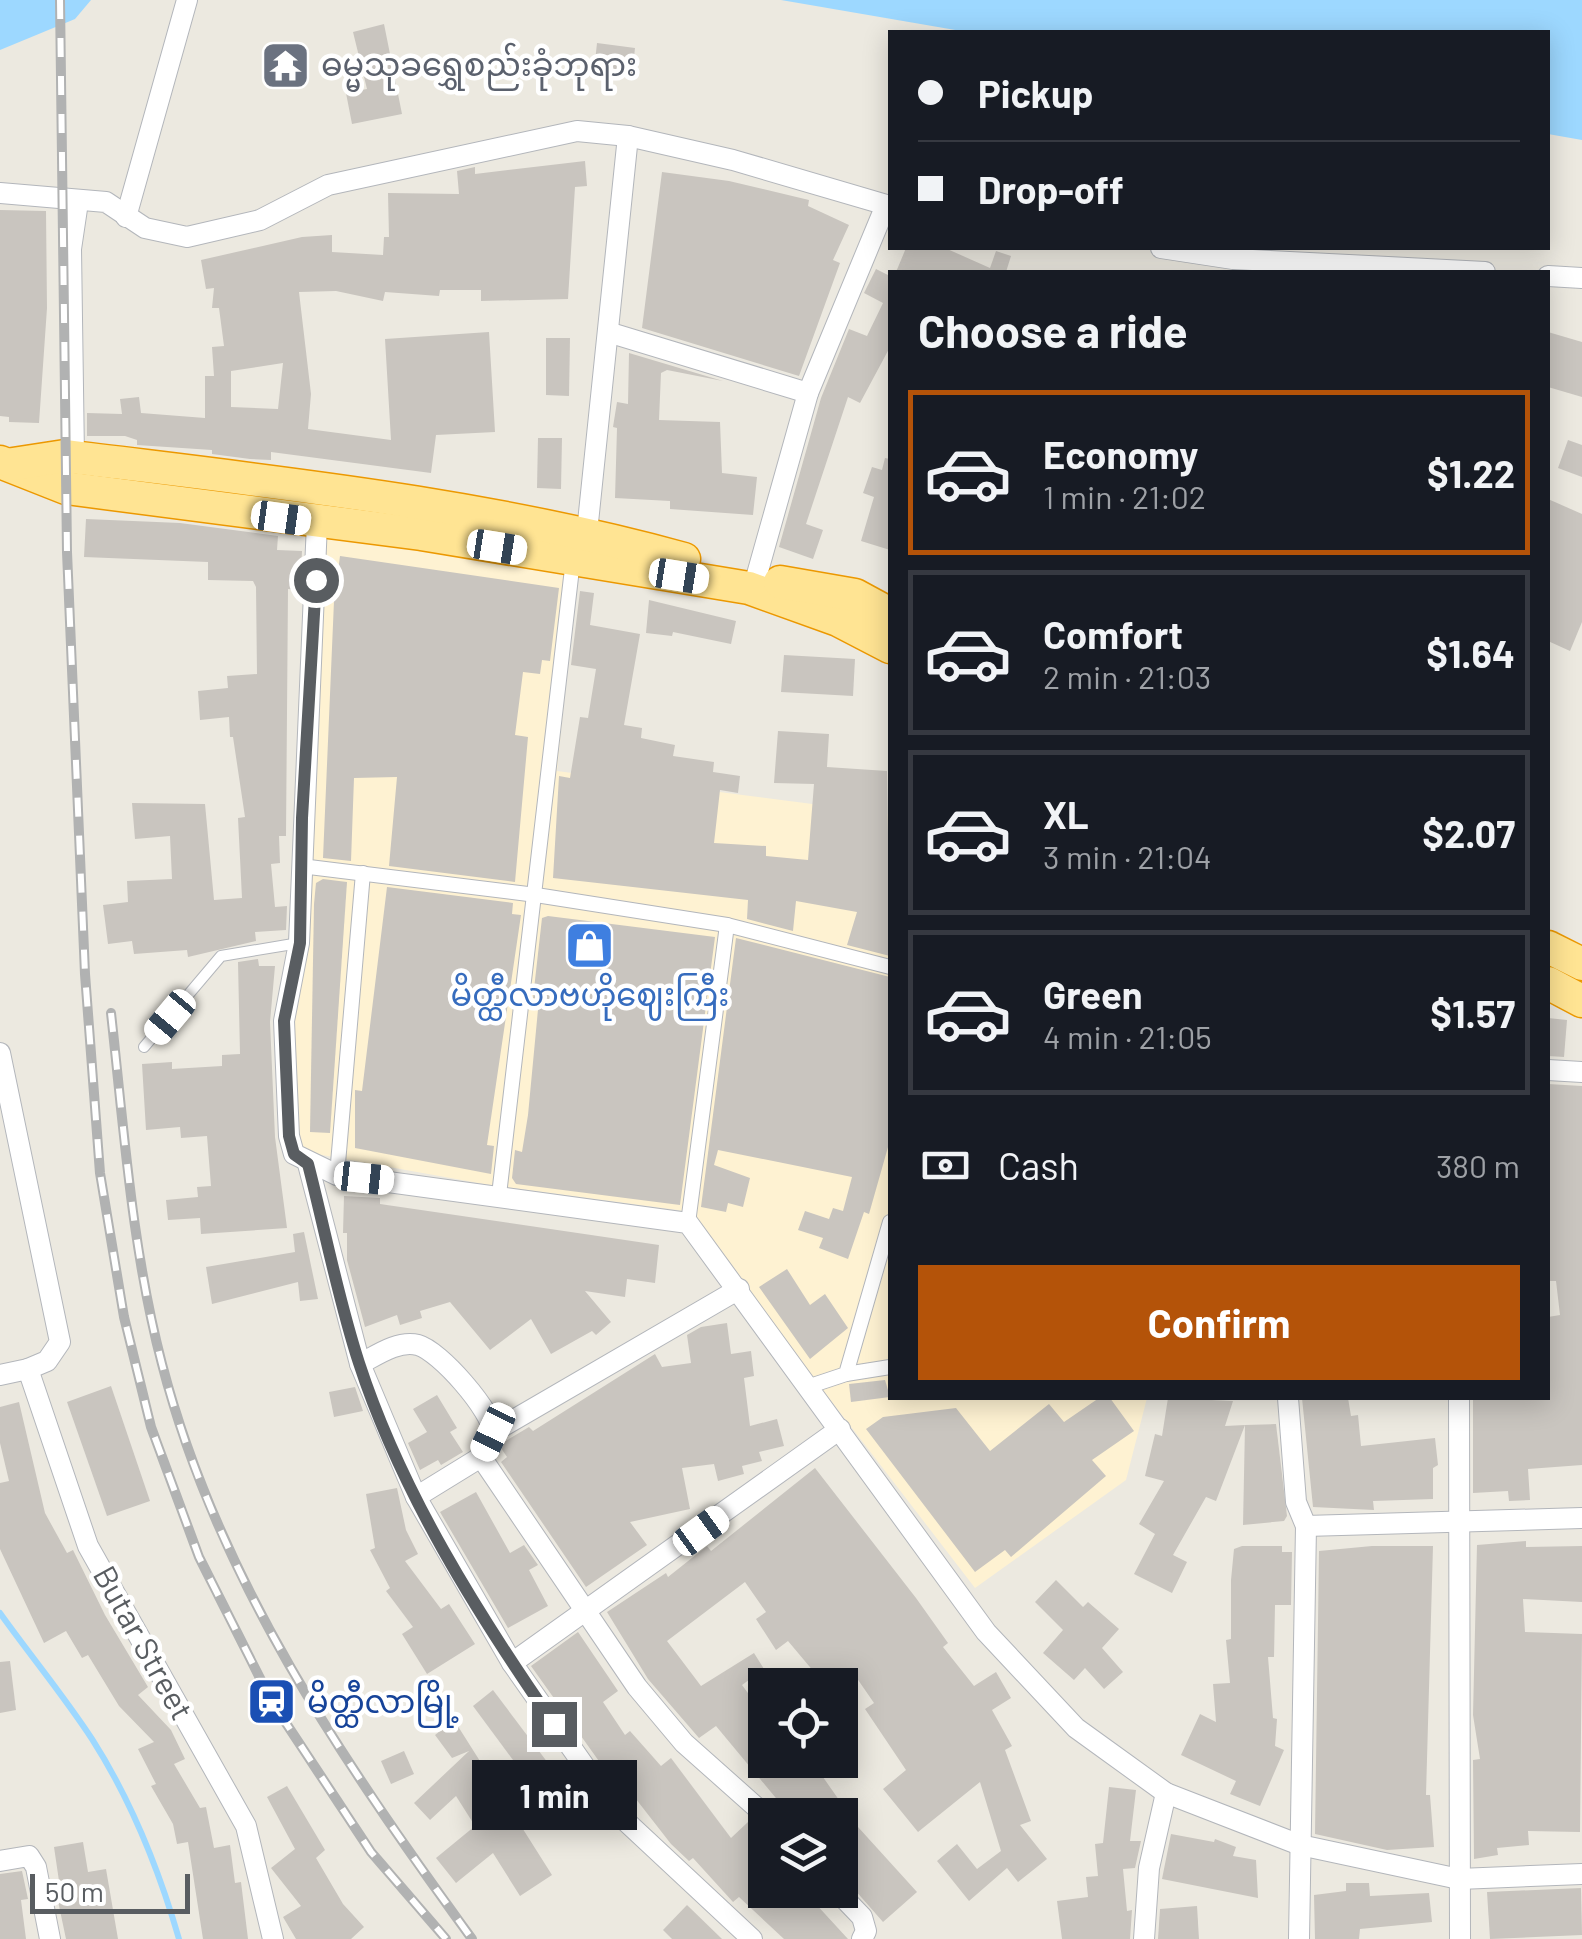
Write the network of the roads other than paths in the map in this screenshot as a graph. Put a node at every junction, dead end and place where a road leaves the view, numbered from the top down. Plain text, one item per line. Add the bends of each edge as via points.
1 (187, 0) edge
2 (628, 136) junction
3 (0, 193) edge
4 (78, 202) junction
5 (888, 205) edge
6 (126, 217) junction
7 (1169, 250) edge
8 (1230, 266) edge
9 (1293, 267) edge
10 (1408, 270) edge
11 (1550, 276) edge
12 (1582, 278) edge
13 (611, 333) junction
14 (808, 393) junction
15 (74, 457) junction
16 (7, 463) edge
17 (317, 523) junction
18 (580, 546) junction
19 (756, 578) junction
20 (888, 613) edge
21 (888, 645) edge
22 (300, 866) junction
23 (363, 872) junction
24 (536, 895) junction
25 (726, 925) junction
26 (300, 943) junction
27 (1550, 948) edge
28 (1582, 964) edge
29 (888, 966) edge
30 (1550, 984) edge
31 (1582, 1001) edge
32 (144, 1047) dead end
33 (0, 1054) edge
34 (1550, 1070) edge
35 (1582, 1072) edge
36 (308, 1164) junction
37 (337, 1175) junction
38 (499, 1195) junction
39 (688, 1223) junction
40 (888, 1229) edge
41 (740, 1289) junction
42 (360, 1364) junction
43 (888, 1368) edge
44 (28, 1369) junction
45 (846, 1374) junction
46 (0, 1375) edge
47 (810, 1386) junction
48 (1288, 1400) edge
49 (1458, 1400) edge
50 (840, 1429) junction
51 (493, 1432) junction
52 (481, 1457) junction
53 (416, 1497) junction
54 (1582, 1518) edge
55 (1462, 1521) junction
56 (1306, 1526) junction
57 (588, 1609) junction
58 (512, 1663) junction
59 (1166, 1793) junction
60 (748, 1800) edge
61 (1300, 1845) junction
62 (0, 1861) edge
63 (1582, 1874) edge
64 (1459, 1879) junction
65 (853, 1908) edge
66 (50, 1939) edge
67 (274, 1939) edge
68 (752, 1939) edge
69 (862, 1939) edge
70 (1144, 1939) edge
71 (1298, 1939) edge
72 (1460, 1939) edge

1 - 6 street
2 - 5 street
2 - 6 street via 577,131 484,148 328,185 260,220 187,237
2 - 13 street
3 - 4 street
4 - 6 street via 106,202
4 - 15 street via 71,248
5 - 14 street
7 - 8 street
8 - 9 street
9 - 10 street
11 - 12 street
13 - 14 street
13 - 18 street
14 - 19 street
15 - 16 highway
15 - 18 highway via 432,505
16 - 17 highway via 66,488
17 - 18 highway
17 - 22 street
18 - 19 highway
18 - 21 highway via 749,588
18 - 24 street
19 - 20 highway via 854,596
22 - 23 street
22 - 26 street
23 - 24 street
23 - 37 street
24 - 25 street
24 - 38 street
25 - 29 street
25 - 39 street
26 - 32 lane via 221,956
26 - 36 street via 284,1040 289,1136 294,1154
27 - 28 highway
30 - 31 highway
33 - 44 street via 60,1342 47,1361
34 - 35 street
36 - 37 street
36 - 42 street
37 - 38 street
38 - 39 street
39 - 41 street
40 - 45 street
41 - 47 street
41 - 51 street
42 - 51 street via 404,1344 420,1346 440,1357 492,1420
42 - 53 street
43 - 45 street
44 - 46 street
44 - 67 street, Butar Street via 88,1546 246,1826
45 - 47 street
47 - 50 street
48 - 56 street via 1296,1502
49 - 55 street
50 - 57 street
50 - 59 street via 986,1632 1076,1728
51 - 52 street
52 - 53 street
52 - 57 street
53 - 58 street
54 - 55 street
55 - 56 street
55 - 64 street
56 - 61 street
57 - 58 street
57 - 60 street via 637,1687 684,1744
58 - 68 street via 618,1814
59 - 61 street
59 - 70 street
61 - 64 street
61 - 71 street
62 - 66 street via 29,1856
63 - 64 street
64 - 72 street
65 - 69 street via 862,1917

